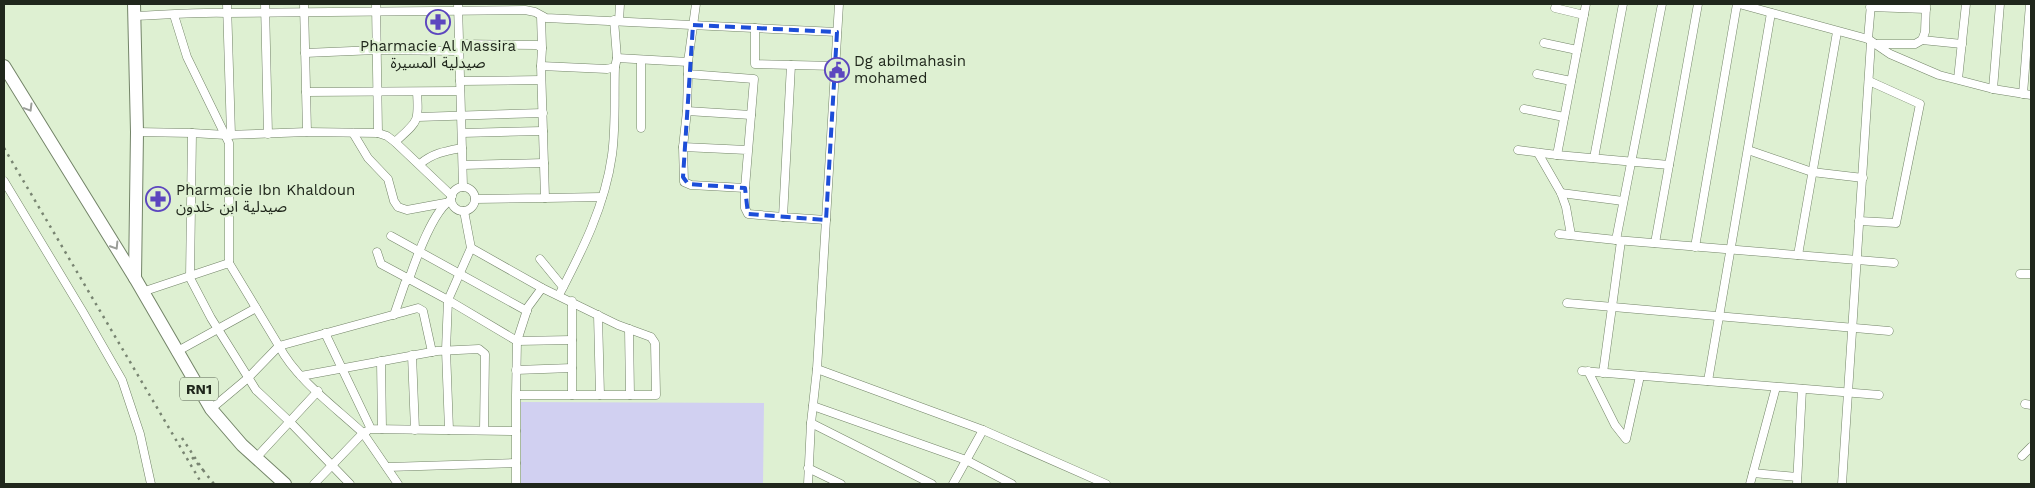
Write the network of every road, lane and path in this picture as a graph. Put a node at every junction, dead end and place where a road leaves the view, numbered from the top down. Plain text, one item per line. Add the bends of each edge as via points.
1 (227, 4) edge
2 (264, 4) edge
3 (620, 4) edge
4 (696, 4) edge
5 (838, 4) edge
6 (1586, 4) edge
7 (1623, 4) edge
8 (1662, 4) edge
9 (1698, 4) edge
10 (1738, 4) edge
11 (1966, 4) edge
12 (2000, 4) edge
13 (2030, 4) edge
14 (1870, 5) edge
15 (353, 7) edge
16 (376, 7) edge
17 (402, 7) edge
18 (426, 7) edge
19 (458, 7) edge
20 (531, 7) edge
21 (1926, 7) edge
22 (193, 8) edge
23 (305, 8) edge
24 (330, 8) edge
25 (1555, 8) dead end
26 (134, 10) edge
27 (264, 12) junction
28 (227, 13) junction
29 (1771, 13) junction
30 (174, 15) junction
31 (1584, 15) junction
32 (541, 16) junction
33 (617, 21) junction
34 (693, 25) junction
35 (755, 28) junction
36 (837, 32) junction
37 (1837, 32) junction
38 (1922, 40) junction
39 (1871, 42) junction
40 (1544, 43) dead end
41 (1962, 44) junction
42 (459, 48) junction
43 (542, 48) junction
44 (376, 50) junction
45 (1577, 50) junction
46 (305, 53) junction
47 (641, 60) junction
48 (616, 62) junction
49 (688, 62) junction
50 (755, 64) junction
51 (791, 65) junction
52 (4, 66) edge
53 (541, 66) junction
54 (835, 66) junction
55 (688, 74) junction
56 (1537, 74) dead end
57 (754, 79) junction
58 (542, 80) junction
59 (1869, 80) junction
60 (1958, 80) junction
61 (460, 81) junction
62 (1571, 81) junction
63 (1992, 89) junction
64 (460, 91) junction
65 (306, 92) junction
66 (378, 92) junction
67 (417, 92) junction
68 (2027, 94) edge
69 (1524, 109) dead end
70 (687, 111) junction
71 (543, 113) junction
72 (752, 115) junction
73 (461, 116) junction
74 (418, 117) junction
75 (1564, 117) junction
76 (642, 128) dead end
77 (543, 131) junction
78 (136, 132) junction
79 (306, 132) junction
80 (192, 133) junction
81 (353, 133) junction
82 (378, 133) junction
83 (462, 133) junction
84 (268, 134) junction
85 (228, 135) junction
86 (396, 142) junction
87 (683, 147) junction
88 (462, 148) junction
89 (747, 150) junction
90 (1518, 150) dead end
91 (1748, 150) junction
92 (1538, 153) junction
93 (1557, 155) junction
94 (1594, 158) junction
95 (1631, 161) junction
96 (544, 163) junction
97 (420, 164) junction
98 (1669, 164) junction
99 (462, 165) junction
100 (1812, 172) junction
101 (1863, 178) junction
102 (4, 181) edge
103 (463, 187) junction
104 (745, 188) junction
105 (1561, 193) junction
106 (602, 197) junction
107 (475, 198) junction
108 (545, 198) junction
109 (449, 200) junction
110 (1623, 201) junction
111 (464, 211) junction
112 (783, 217) junction
113 (826, 220) junction
114 (1859, 220) junction
115 (1559, 234) dead end
116 (1571, 235) junction
117 (391, 236) dead end
118 (1618, 240) junction
119 (1655, 243) junction
120 (1694, 247) junction
121 (471, 248) junction
122 (1731, 250) junction
123 (377, 252) dead end
124 (419, 252) junction
125 (1798, 255) junction
126 (540, 259) dead end
127 (1856, 260) junction
128 (229, 263) junction
129 (1894, 263) dead end
130 (2020, 274) dead end
131 (2031, 274) edge
132 (460, 275) junction
133 (135, 278) junction
134 (190, 278) junction
135 (409, 279) junction
136 (564, 287) junction
137 (542, 288) junction
138 (142, 292) junction
139 (559, 295) junction
140 (448, 300) junction
141 (572, 301) junction
142 (1567, 303) dead end
143 (1612, 307) junction
144 (256, 308) junction
145 (527, 311) junction
146 (394, 315) junction
147 (598, 315) junction
148 (1720, 316) junction
149 (1852, 327) junction
150 (218, 328) junction
151 (629, 328) junction
152 (1889, 331) dead end
153 (325, 333) junction
154 (517, 340) junction
155 (572, 340) junction
156 (279, 346) junction
157 (446, 350) junction
158 (176, 352) junction
159 (432, 352) junction
160 (412, 355) junction
161 (380, 361) junction
162 (572, 368) junction
163 (817, 369) junction
164 (344, 370) junction
165 (516, 370) junction
166 (1603, 372) junction
167 (301, 376) junction
168 (1640, 376) junction
169 (248, 378) junction
170 (1708, 381) junction
171 (1776, 386) junction
172 (1802, 389) junction
173 (318, 391) junction
174 (1848, 392) junction
175 (516, 395) junction
176 (572, 395) junction
177 (600, 395) junction
178 (630, 395) junction
179 (1879, 395) dead end
180 (813, 406) junction
181 (211, 409) junction
182 (290, 422) junction
183 (811, 424) junction
184 (372, 429) junction
185 (382, 429) junction
186 (415, 430) junction
187 (449, 430) junction
188 (484, 430) junction
189 (983, 430) junction
190 (516, 431) junction
191 (363, 433) junction
192 (2031, 447) edge
193 (2022, 456) dead end
194 (256, 458) junction
195 (966, 460) junction
196 (516, 462) junction
197 (332, 464) junction
198 (388, 467) junction
199 (808, 468) junction
200 (1753, 473) junction
201 (1797, 481) edge
202 (151, 484) edge
203 (284, 484) edge
204 (314, 484) edge
205 (350, 484) edge
206 (398, 484) edge
207 (516, 484) edge
208 (808, 484) edge
209 (841, 484) edge
210 (932, 484) edge
211 (954, 484) edge
212 (1012, 484) edge
213 (1106, 484) edge
214 (1750, 484) edge
215 (1842, 484) edge

1 - 28 street
2 - 27 street
3 - 33 street
4 - 34 street
5 - 36 street
6 - 31 street
7 - 94 street
8 - 95 street
9 - 98 street
10 - 29 street
10 - 120 street
11 - 41 street
12 - 63 street
13 - 68 street
14 - 21 street
14 - 39 street
15 - 16 street
15 - 24 street
16 - 17 street
16 - 44 street
17 - 18 street
18 - 19 street
19 - 20 street
19 - 42 street
20 - 32 street
21 - 38 street
22 - 28 street
22 - 30 street
23 - 24 street
23 - 27 street
23 - 46 street
25 - 31 street
26 - 30 street
26 - 78 main road
27 - 28 street
27 - 84 street
28 - 85 street
29 - 37 street
29 - 91 street
30 - 85 street via 200,87
31 - 45 street
32 - 33 street
32 - 43 street
33 - 34 street
33 - 48 street
34 - 35 street
34 - 49 street
35 - 36 street
35 - 50 street
36 - 54 street
37 - 39 street
37 - 100 street
38 - 39 street via 1915,44
38 - 41 street
39 - 59 street
39 - 60 street via 1918,67
40 - 45 street
41 - 60 street
42 - 43 street via 534,44
42 - 44 street
42 - 61 street
43 - 53 street
44 - 46 street
44 - 66 street
45 - 62 street
46 - 65 street
47 - 48 street
47 - 49 street
47 - 76 street
48 - 53 street via 607,69
48 - 106 street via 612,156
49 - 55 street
50 - 51 street
50 - 57 street
51 - 54 street
51 - 112 street
52 -> 133 main road, RN1
53 - 58 street
54 - 113 street
55 - 57 street
55 - 70 street
56 - 62 street
57 - 72 street
58 - 61 street
58 - 71 street
59 - 101 street
59 - 114 street via 1920,104 1896,223
60 - 63 street
61 - 64 street
62 - 75 street
63 - 68 street
64 - 67 street
64 - 73 street
65 - 66 street
65 - 79 street
66 - 67 street
66 - 82 street
67 - 74 street
69 - 75 street
70 - 72 street
70 - 87 street
71 - 73 street
71 - 77 street
72 - 89 street
73 - 74 street
73 - 83 street
74 - 86 street
75 - 93 street
77 - 83 street
77 - 96 street
78 - 80 street
78 - 133 main road
79 - 81 street
79 - 84 street
80 - 85 street
80 - 134 street
81 - 82 street
81 - 109 street via 368,158 388,179 398,207 407,210
82 - 86 street
83 - 88 street
84 - 85 street
85 - 128 street
86 - 97 street
87 - 89 street
87 - 104 street via 686,183
88 - 97 street via 429,156
88 - 99 street
89 - 104 street
90 - 92 street
91 - 100 street
91 - 122 street
92 - 93 street
92 - 105 street
93 - 94 street
94 - 95 street
95 - 98 street
95 - 110 street
96 - 99 street
96 - 108 street
97 - 109 street
98 - 119 street
99 - 103 street
100 - 101 street
100 - 125 street
101 - 114 street
102 - 202 street via 122,380 138,427
103 - 107 street via 470,189
103 - 109 street via 456,190
104 - 112 street via 748,214
105 - 110 street
105 - 116 street
106 - 108 street
106 - 136 street via 594,226
107 - 108 street
107 - 111 street via 473,206
109 - 111 street
109 - 124 street via 441,207
110 - 118 street
111 - 121 street
112 - 113 street
113 - 163 street
114 - 127 street
115 - 116 street
116 - 118 street
117 - 124 street
118 - 119 street
118 - 143 street
119 - 120 street
120 - 122 street
121 - 132 street
121 - 137 street
122 - 125 street
122 - 148 street
123 - 135 street via 381,264
124 - 132 street
124 - 135 street
125 - 127 street
126 - 136 street
127 - 129 street
127 - 149 street
128 - 134 street
128 - 144 street
130 - 131 street
132 - 140 street
132 - 145 street
133 - 138 main road, RN1
134 - 138 street
134 - 150 street
135 - 140 street
135 - 146 street
136 - 139 street
137 - 139 street
137 - 145 street
138 - 158 main road, RN1
139 - 141 street
140 - 154 street
140 - 157 street
141 - 147 street
141 - 155 street
142 - 143 street
143 - 148 street
143 - 166 street
144 - 150 street
144 - 156 street
145 - 154 street
146 - 153 street
146 - 159 street via 421,309
147 - 151 street
147 - 177 street
148 - 149 street
148 - 170 street
149 - 152 street
149 - 174 street
150 - 158 street
150 - 169 street
151 - 178 street
151 - 178 street via 653,339 656,396
153 - 156 street
153 - 164 street
154 - 155 street
154 - 165 street
155 - 162 street
156 - 167 street
156 - 169 street
157 - 159 street
157 - 187 street
157 - 188 street via 479,348 484,353
158 - 181 main road, RN1
159 - 160 street
160 - 161 street
160 - 186 street
161 - 164 street
161 - 185 street
162 - 165 street
162 - 176 street
163 - 180 street
163 - 189 street
164 - 167 street
164 - 184 street
165 - 175 street
166 - 168 street
166 - 168 street via 1585,371 1626,440
167 - 173 street
168 - 170 street
169 - 181 street
169 - 182 street
170 - 171 street
171 - 172 street
171 - 200 street
172 - 174 street
172 - 201 street
173 - 182 street
173 - 191 street
174 - 179 street
174 - 215 street
175 - 176 street
175 - 190 street
176 - 177 street
177 - 178 street
180 - 183 street
180 - 195 street
181 - 194 main road, RN1
182 - 194 street
182 - 197 street
183 - 199 street
183 - 210 street
184 - 185 street
184 - 191 street
185 - 186 street
186 - 187 street
187 - 188 street
188 - 190 street
189 - 195 street
189 - 213 street
190 - 196 street
191 - 197 street
191 - 198 street
192 - 193 street
194 - 203 main road, RN1
195 - 211 street
195 - 212 street
196 - 198 street
196 - 207 street
197 - 204 street
197 - 205 street
198 - 206 street
199 - 208 street
199 - 209 street
200 - 201 street
200 - 214 street

